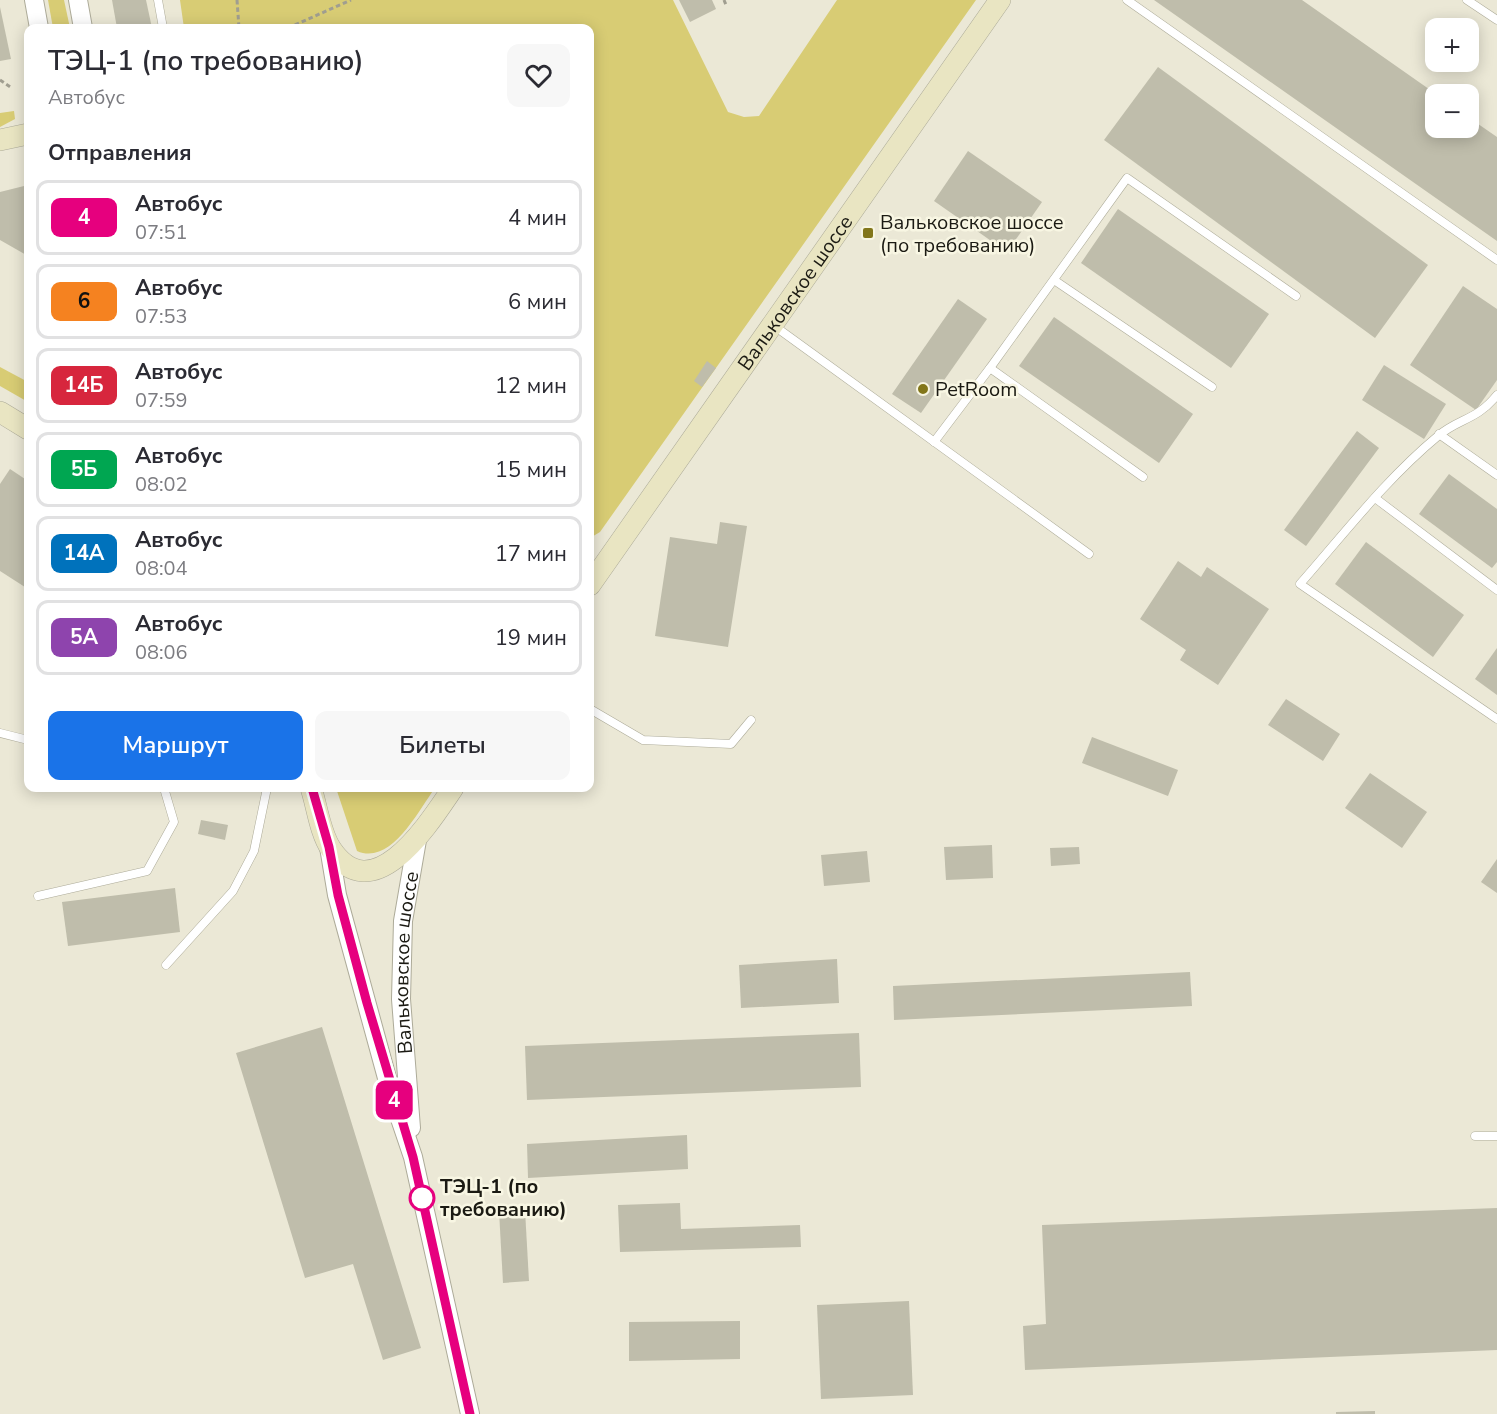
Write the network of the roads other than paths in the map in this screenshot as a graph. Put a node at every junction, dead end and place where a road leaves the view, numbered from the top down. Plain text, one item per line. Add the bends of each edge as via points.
1 (34, 0) edge
2 (78, 0) edge
3 (158, 0) edge
4 (1000, 0) edge
5 (1127, 0) edge
6 (1467, 0) edge
7 (1497, 20) edge
8 (38, 24) edge
9 (82, 24) edge
10 (162, 24) edge
11 (24, 135) edge
12 (0, 140) edge
13 (1497, 260) edge
14 (1053, 280) junction
15 (1296, 296) dead end
16 (772, 325) junction
17 (990, 368) junction
18 (1212, 387) dead end
19 (1497, 395) edge
20 (0, 412) edge
21 (24, 427) edge
22 (1439, 434) junction
23 (934, 442) junction
24 (1497, 475) edge
25 (1143, 477) dead end
26 (1375, 498) junction
27 (619, 541) junction
28 (1089, 554) dead end
29 (594, 557) edge
30 (594, 579) edge
31 (1497, 590) edge
32 (594, 711) edge
33 (1497, 719) edge
34 (751, 720) dead end
35 (0, 733) edge
36 (24, 739) edge
37 (165, 792) edge
38 (266, 792) edge
39 (450, 792) edge
40 (314, 796) edge
41 (417, 840) junction
42 (329, 847) junction
43 (38, 896) dead end
44 (166, 965) dead end
45 (1475, 1136) dead end
46 (1497, 1136) edge
47 (413, 1157) junction
48 (470, 1413) edge

1 - 8 street
2 - 9 street
3 - 10 lane
4 - 16 main road, Вальковское шоссе
5 - 13 lane
6 - 7 lane
11 - 12 main road
14 - 15 lane via 1127,178
14 - 17 lane
14 - 18 lane
16 - 23 lane
16 - 27 main road, Вальковское шоссе
17 - 23 lane
17 - 25 lane
19 - 22 lane via 1484,411
20 - 21 main road
22 - 24 lane
22 - 26 lane
23 - 28 lane
26 - 31 lane
26 - 33 lane via 1300,584
27 - 29 main road
27 - 30 main road, Вальковское шоссе
32 - 34 lane via 644,740 731,744
35 - 36 lane
37 - 43 lane via 174,822 147,871
38 - 44 lane via 254,851 233,891
39 - 41 main road, Вальковское шоссе
40 - 42 main road
41 - 42 main road, Вальковское шоссе via 395,859 375,868 350,867
41 - 47 street, Вальковское шоссе via 403,921 401,999
42 - 47 street via 390,1089
45 - 46 lane
47 - 48 street

